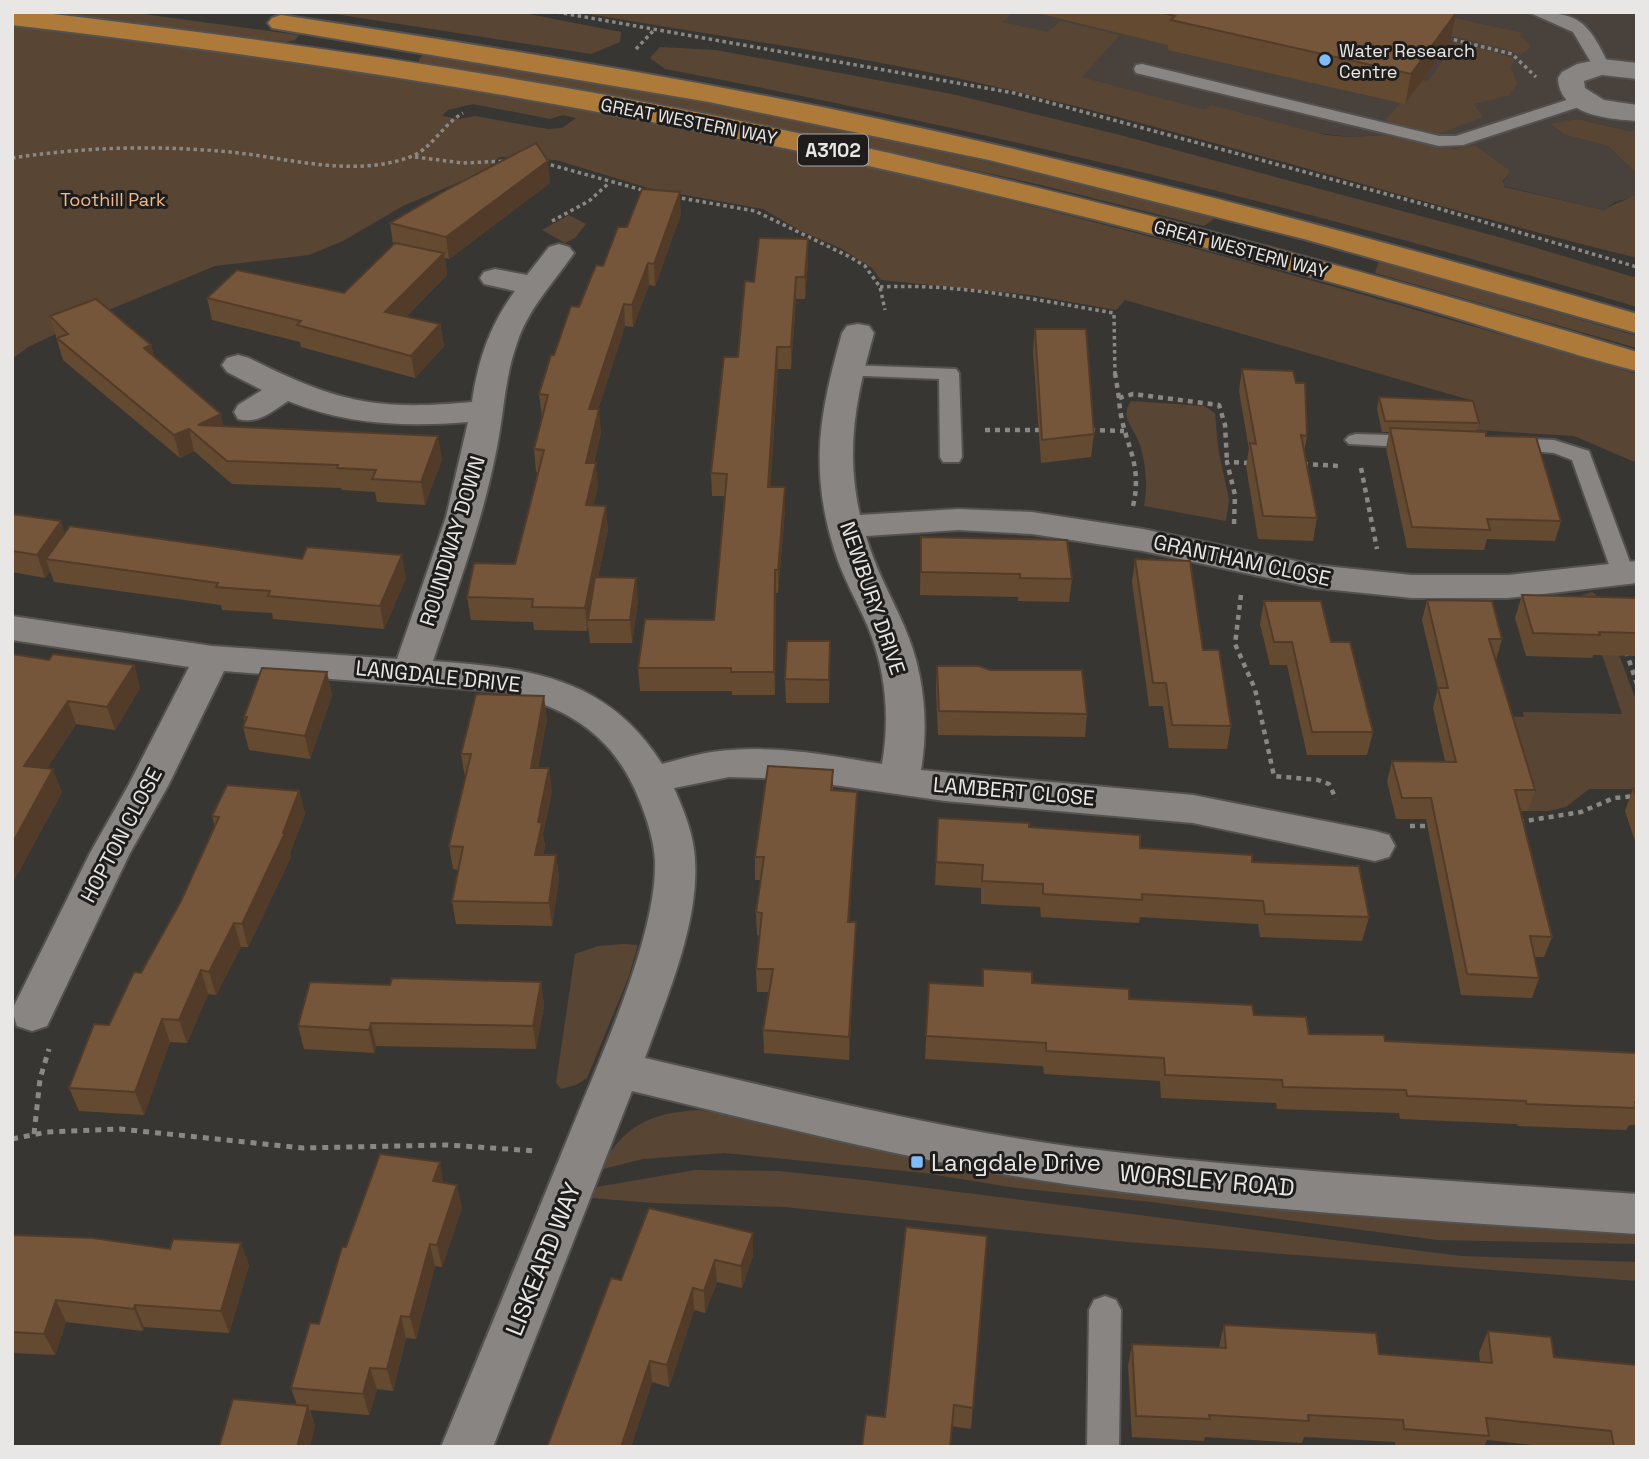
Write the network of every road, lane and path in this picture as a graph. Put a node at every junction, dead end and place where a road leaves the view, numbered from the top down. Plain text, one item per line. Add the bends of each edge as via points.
1 (557, 12) edge
2 (1536, 12) edge
3 (12, 16) edge
4 (255, 20) dead end
5 (655, 29) junction
6 (1436, 35) edge
7 (633, 52) dead end
8 (1602, 67) junction
9 (1142, 69) dead end
10 (1637, 71) edge
11 (1542, 81) dead end
12 (1582, 100) junction
13 (469, 111) dead end
14 (1637, 113) edge
15 (414, 157) junction
16 (12, 158) edge
17 (509, 161) edge
18 (539, 163) edge
19 (650, 192) edge
20 (673, 197) edge
21 (559, 253) dead end
22 (1637, 267) edge
23 (495, 278) dead end
24 (533, 285) junction
25 (880, 286) junction
26 (1637, 324) edge
27 (858, 334) joint
28 (1637, 362) edge
29 (238, 365) dead end
30 (847, 371) junction
31 (285, 389) junction
32 (1119, 398) junction
33 (488, 410) junction
34 (250, 412) dead end
35 (950, 430) junction
36 (1044, 430) edge
37 (1084, 430) edge
38 (1124, 431) junction
39 (1356, 440) dead end
40 (1440, 442) edge
41 (1482, 443) edge
42 (951, 457) dead end
43 (1227, 462) junction
44 (1254, 463) edge
45 (1294, 464) edge
46 (847, 528) junction
47 (1122, 536) junction
48 (1238, 561) junction
49 (1630, 572) edge
50 (1383, 584) junction
51 (12, 628) edge
52 (1625, 648) edge
53 (212, 658) junction
54 (411, 671) junction
55 (1637, 684) edge
56 (652, 780) junction
57 (899, 780) junction
58 (1637, 796) edge
59 (1505, 824) edge
60 (1440, 826) edge
61 (1336, 837) junction
62 (1375, 846) joint
63 (32, 1014) joint
64 (618, 1070) junction
65 (34, 1134) junction
66 (12, 1139) edge
67 (579, 1169) junction
68 (1637, 1214) edge
69 (1105, 1310) dead end
70 (467, 1447) edge
71 (1103, 1447) edge

1 - 5 path
2 - 8 lane via 1573,24 1590,37
3 - 28 main road, GREAT WESTERN WAY / A3102 via 379,65 802,143 1208,239
4 - 26 main road, GREAT WESTERN WAY / A3102 via 583,71 948,143 1223,209
5 - 7 path
5 - 22 path via 1014,93
6 - 11 path via 1512,54
8 - 10 street
8 - 12 street via 1571,78 1570,85
9 - 12 lane via 1439,141 1457,141
12 - 14 street via 1607,110
13 - 15 path via 452,118
15 - 16 path via 357,165 212,151 120,148
15 - 17 path via 463,163
18 - 19 path
20 - 25 path via 771,216 865,266
21 - 24 street, ROUNDWAY DOWN
23 - 24 street
24 - 33 street, ROUNDWAY DOWN via 501,342
25 - 27 path via 886,309 880,332
25 - 32 path via 976,290 1114,313
27 - 30 street, NEWBURY DRIVE
29 - 31 street
30 - 35 lane via 948,373
30 - 46 street, NEWBURY DRIVE via 835,445
31 - 33 street via 354,412
31 - 34 street
32 - 38 path
32 - 43 path via 1133,394 1219,405 1225,416
33 - 54 street, ROUNDWAY DOWN via 463,517
35 - 36 path
35 - 42 lane
37 - 38 path
38 - 47 path via 1138,470 1138,490
39 - 40 lane
41 - 49 lane via 1551,445 1581,456
43 - 44 path
43 - 48 path via 1235,495
45 - 50 path via 1361,466
46 - 47 street, GRANTHAM CLOSE via 933,519 1041,524
46 - 57 street, NEWBURY DRIVE via 857,564 894,646 904,688 908,722
47 - 48 street, GRANTHAM CLOSE
48 - 50 street, GRANTHAM CLOSE
48 - 61 path via 1243,582 1235,644 1255,689 1274,776 1329,784 1336,798
49 - 50 street, GRANTHAM CLOSE via 1531,585
51 - 53 street, LANGDALE DRIVE
52 - 55 path
53 - 54 street, LANGDALE DRIVE
53 - 63 street, HOPTON CLOSE
54 - 56 street, LANGDALE DRIVE via 505,679 550,690 608,724 636,751
56 - 57 street, LAMBERT CLOSE via 738,762 808,766
56 - 64 street, LANGDALE DRIVE via 676,860 673,896 650,981
57 - 61 street, LAMBERT CLOSE via 1191,809
58 - 59 path
60 - 62 path via 1400,826 1381,833
61 - 62 street, LAMBERT CLOSE
63 - 65 path via 70,1019 48,1050
64 - 67 street, LISKEARD WAY
64 - 68 street, WORSLEY ROAD via 936,1142 1071,1166
65 - 66 path
65 - 67 path via 131,1131 304,1148 442,1145 534,1151
67 - 70 street, LISKEARD WAY
69 - 71 lane

